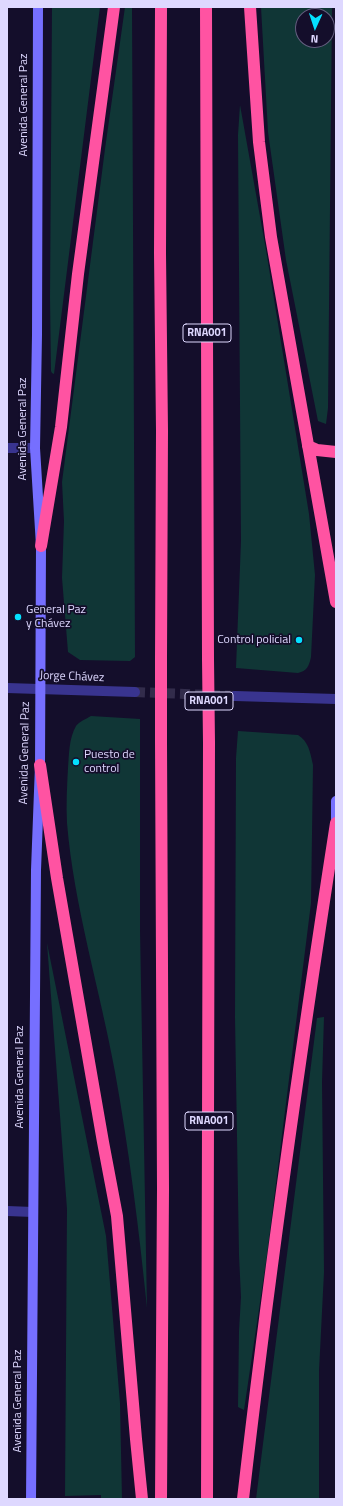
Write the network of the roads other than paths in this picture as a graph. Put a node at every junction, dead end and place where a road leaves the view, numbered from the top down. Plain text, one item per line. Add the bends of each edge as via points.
1 (38, 7) edge
2 (114, 7) edge
3 (161, 7) edge
4 (206, 7) edge
5 (250, 7) edge
6 (308, 446) junction
7 (7, 448) edge
8 (35, 448) junction
9 (336, 452) edge
10 (41, 546) junction
11 (336, 602) edge
12 (7, 688) edge
13 (40, 689) junction
14 (135, 692) tunnel mouth
15 (235, 696) tunnel mouth
16 (336, 699) edge
17 (40, 764) junction
18 (336, 801) edge
19 (336, 823) edge
20 (336, 840) edge
21 (7, 1211) edge
22 (33, 1212) junction
23 (31, 1499) edge
24 (142, 1499) edge
25 (162, 1499) edge
26 (207, 1499) edge
27 (243, 1499) edge

1 - 8 street, Avenida General Paz
2 - 10 highway via 78,274 61,427
3 - 25 highway, bridge
4 - 26 highway, RNA001, bridge via 209,743
5 - 6 highway via 259,142 271,237
6 - 9 highway via 317,450
6 - 11 highway
7 - 8 street
8 - 10 street, Avenida General Paz
10 - 13 street, Avenida General Paz
12 - 13 street, Jorge Chávez
13 - 14 street, Jorge Chávez
13 - 17 street, Avenida General Paz
15 - 16 street
17 - 22 street, Avenida General Paz via 36,870
17 - 24 highway via 57,878 117,1216
18 - 19 street
19 - 20 street
19 - 27 highway via 307,1008 258,1366
21 - 22 street
22 - 23 street, Avenida General Paz

